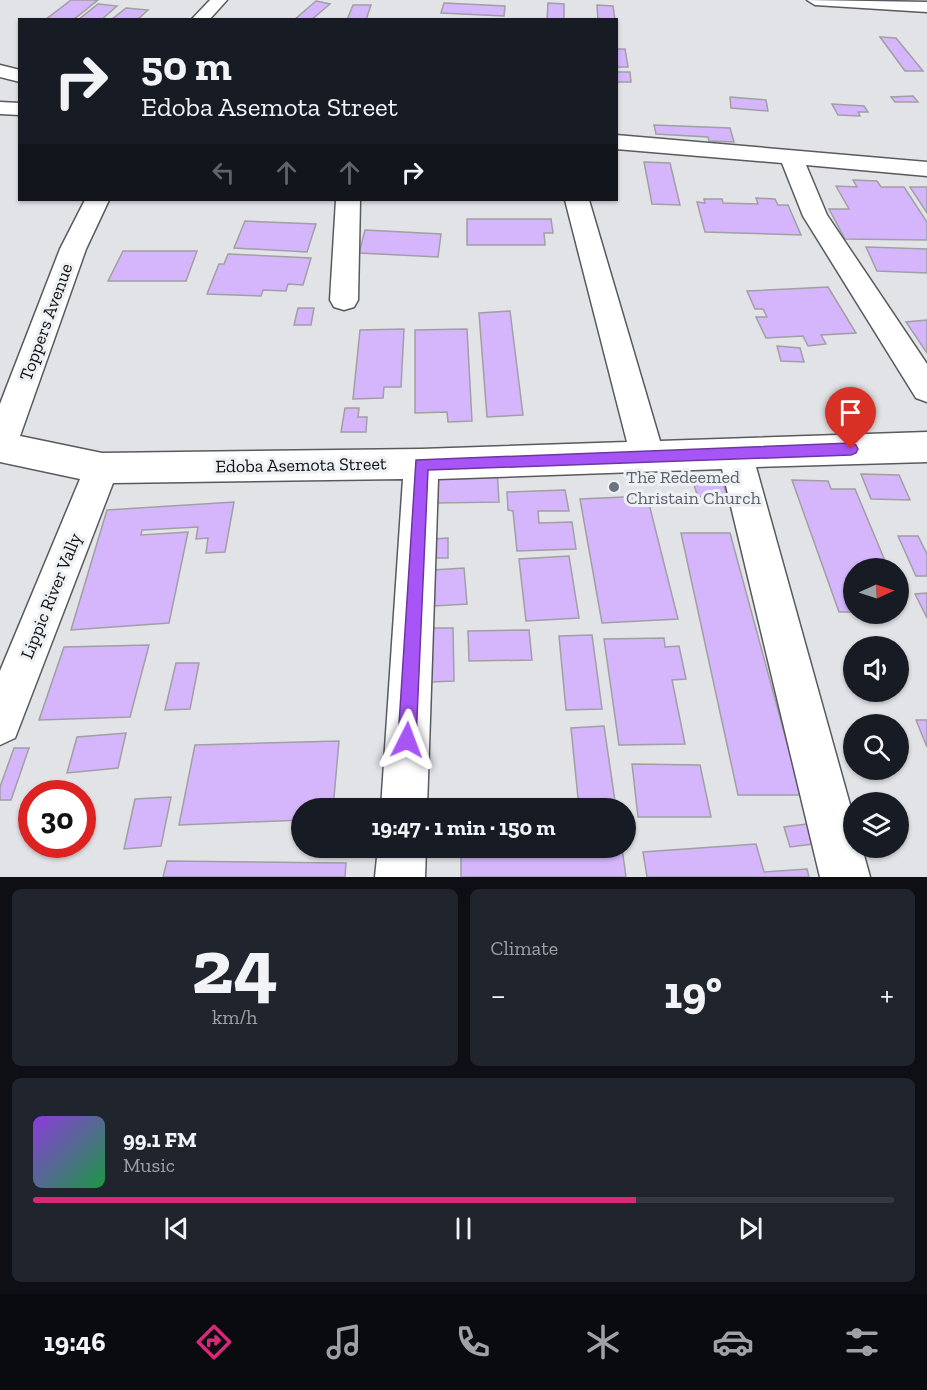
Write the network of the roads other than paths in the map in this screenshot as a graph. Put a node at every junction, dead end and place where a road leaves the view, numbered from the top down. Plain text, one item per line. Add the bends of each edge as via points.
1 (219, 0) edge
2 (815, 0) edge
3 (862, 1) edge
4 (927, 7) edge
5 (201, 18) edge
6 (18, 61) edge
7 (0, 65) edge
8 (0, 71) edge
9 (18, 76) edge
10 (0, 108) edge
11 (18, 108) edge
12 (618, 142) edge
13 (791, 157) junction
14 (927, 169) edge
15 (97, 201) edge
16 (348, 201) edge
17 (577, 201) edge
18 (344, 300) dead end
19 (927, 389) edge
20 (0, 447) edge
21 (927, 447) edge
22 (735, 452) junction
23 (647, 455) junction
24 (421, 464) junction
25 (102, 468) junction
26 (0, 723) edge
27 (404, 798) edge
28 (401, 858) edge
29 (400, 877) edge
30 (845, 877) edge

1 - 5 street
2 - 3 street
3 - 4 street
6 - 7 street
8 - 9 street
10 - 11 street
12 - 13 street
13 - 14 street
13 - 19 street via 815,216
15 - 20 street, Toppers Avenue via 73,249
16 - 18 street
17 - 23 street
20 - 25 street, Edoba Asemota Street
21 - 22 street, Edoba Asemota Street
22 - 23 street, Edoba Asemota Street
22 - 30 street
23 - 24 street, Edoba Asemota Street
24 - 25 street, Edoba Asemota Street
24 - 27 street
25 - 26 street, Lippic River Vally
28 - 29 street

